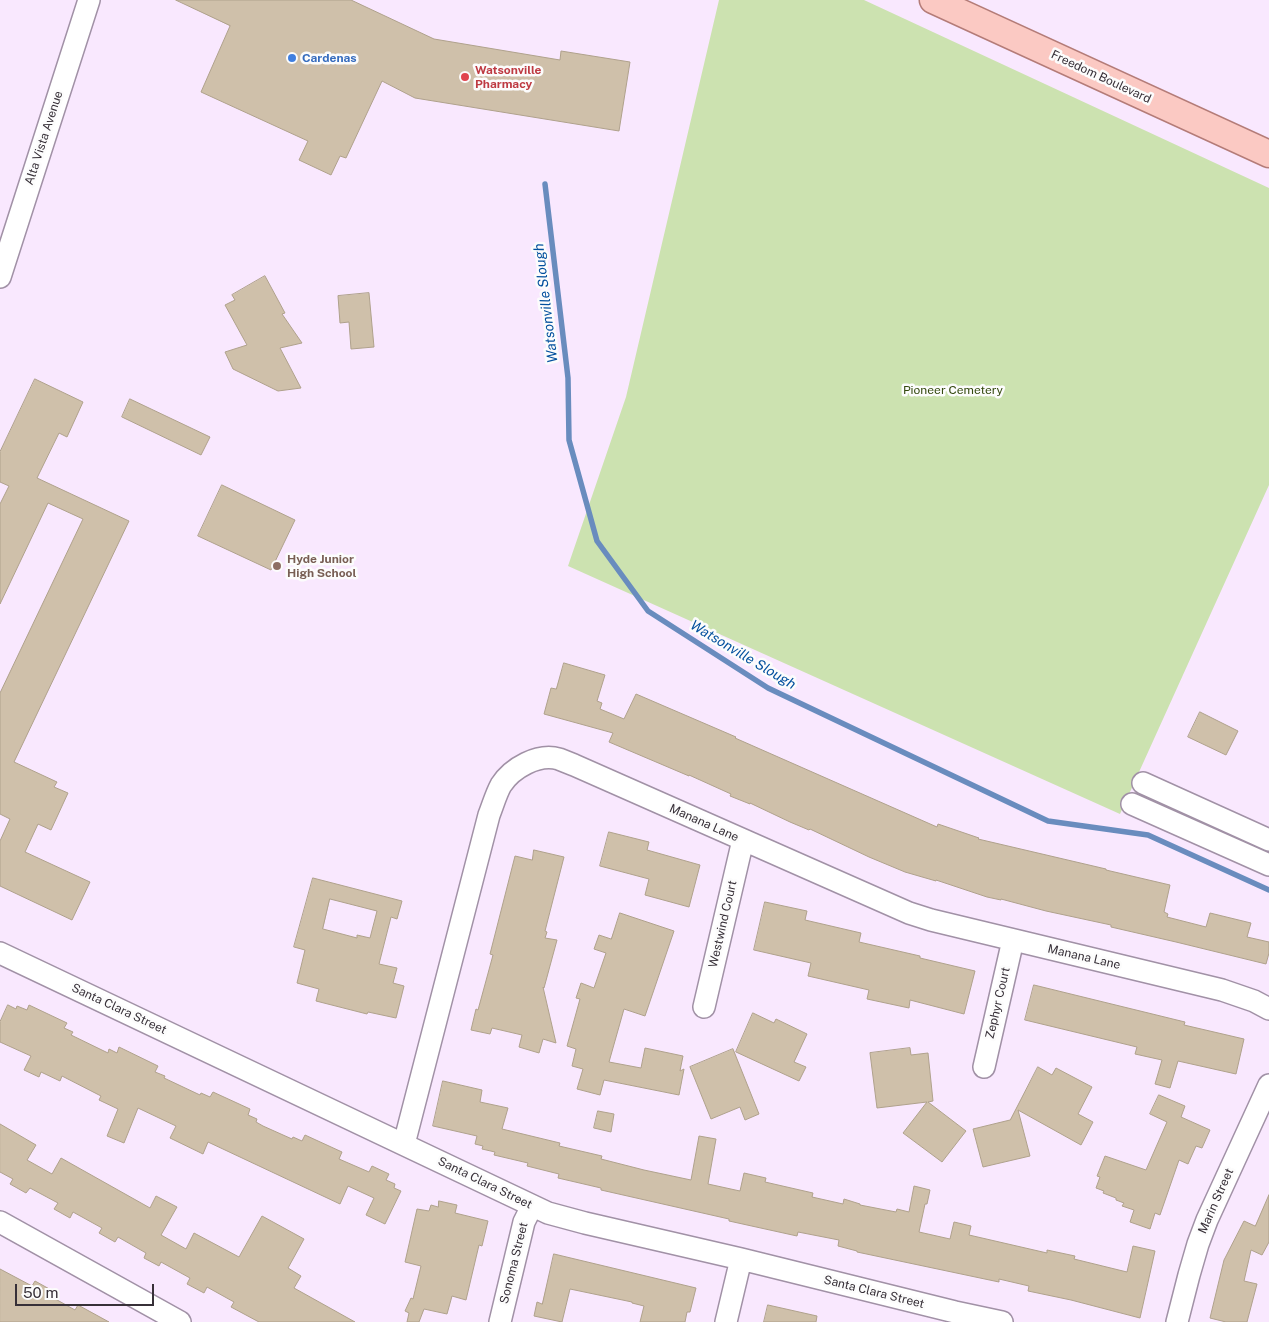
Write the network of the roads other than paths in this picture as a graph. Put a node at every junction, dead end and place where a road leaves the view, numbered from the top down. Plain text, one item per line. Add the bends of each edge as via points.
1 (89, 0) edge
2 (933, 0) edge
3 (1269, 154) edge
4 (0, 277) edge
5 (1143, 783) dead end
6 (1132, 804) dead end
7 (743, 840) junction
8 (1269, 840) edge
9 (1269, 865) edge
10 (1013, 940) junction
11 (0, 953) edge
12 (704, 1007) dead end
13 (1269, 1009) edge
14 (984, 1067) dead end
15 (1269, 1085) edge
16 (404, 1144) junction
17 (532, 1206) junction
18 (0, 1222) edge
19 (741, 1259) junction
20 (953, 1317) edge
21 (180, 1322) edge
22 (500, 1322) edge
23 (726, 1322) edge
24 (1002, 1322) edge
25 (1177, 1322) edge

1 - 4 street, Alta Vista Avenue
2 - 3 main road, Freedom Boulevard
5 - 8 street
6 - 9 street
7 - 10 street, Manana Lane via 909,913
7 - 12 street, Westwind Court
7 - 16 street, Manana Lane via 558,759 541,758 511,773 501,786 489,815
10 - 13 street, Manana Lane via 1222,990
10 - 14 street, Zephyr Court
11 - 16 street, Santa Clara Street
15 - 25 street, Marin Street via 1207,1220 1188,1275
16 - 17 street, Santa Clara Street
17 - 19 street, Santa Clara Street via 579,1222
17 - 22 street, Sonoma Street via 524,1222
18 - 21 street
19 - 20 street, Santa Clara Street
19 - 23 street
20 - 24 street, Santa Clara Street

